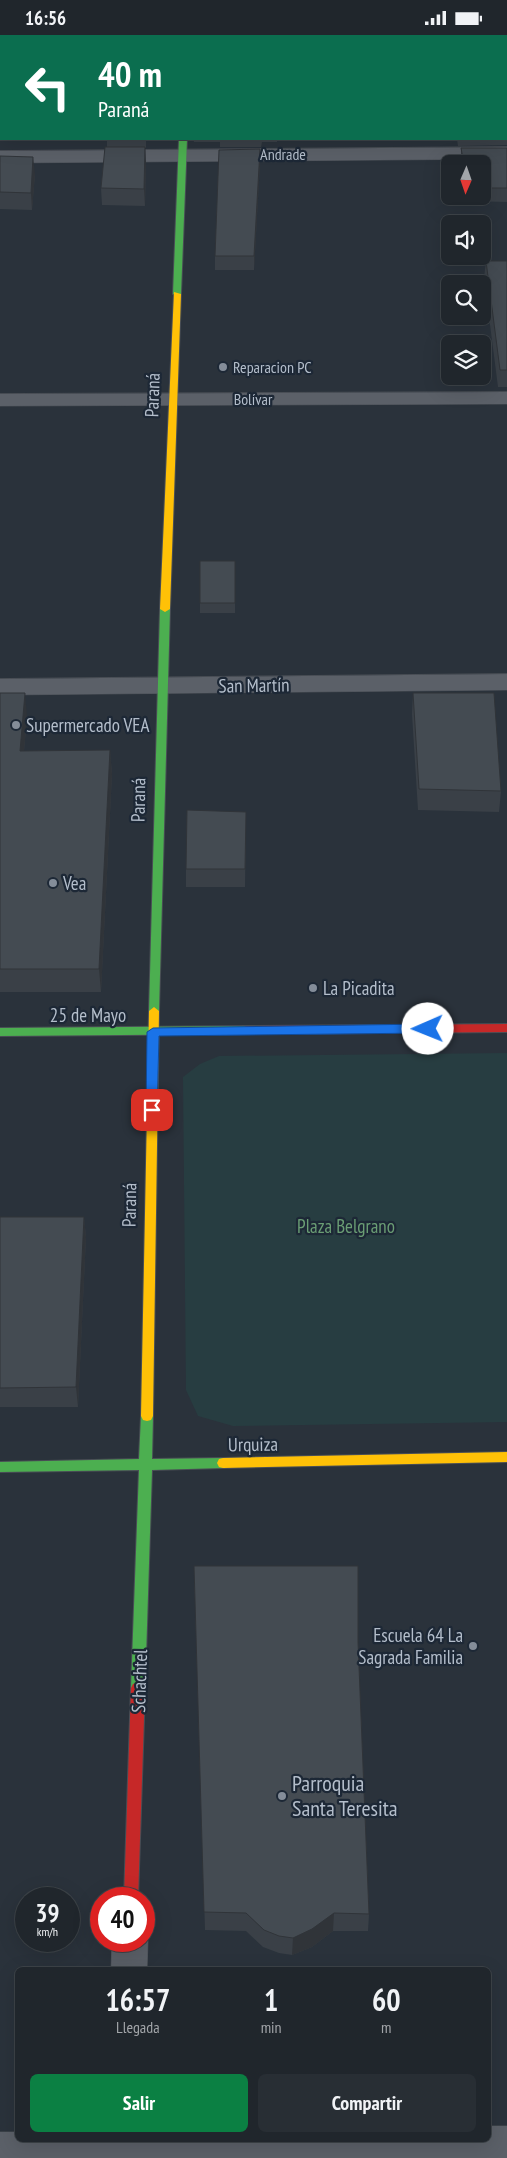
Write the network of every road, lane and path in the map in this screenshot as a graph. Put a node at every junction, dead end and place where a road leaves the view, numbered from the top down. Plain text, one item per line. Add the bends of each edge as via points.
1 (183, 147) edge
2 (507, 153) edge
3 (0, 157) edge
4 (507, 398) edge
5 (173, 399) junction
6 (0, 400) edge
7 (507, 682) edge
8 (162, 686) junction
9 (0, 687) edge
10 (507, 1027) edge
11 (153, 1032) junction
12 (0, 1033) edge
13 (507, 1457) edge
14 (146, 1463) junction
15 (0, 1467) edge
16 (131, 1887) edge
17 (130, 1952) edge
18 (129, 1967) edge
19 (507, 2145) edge
20 (123, 2148) edge
21 (0, 2151) edge

1 - 2 street, Andrade
1 - 3 street, Andrade
1 - 5 street, Paraná
4 - 5 street, Bolívar
5 - 6 street, Bolívar
5 - 8 street, Paraná
7 - 8 street, San Martín
8 - 9 street, San Martín
8 - 11 street, Paraná
10 - 11 street, 25 de Mayo
11 - 12 street, 25 de Mayo
11 - 14 street, Paraná
13 - 14 street, Urquiza
14 - 15 street, Urquiza
14 - 16 street, Schachtel
17 - 18 street
19 - 20 street
20 - 21 street

